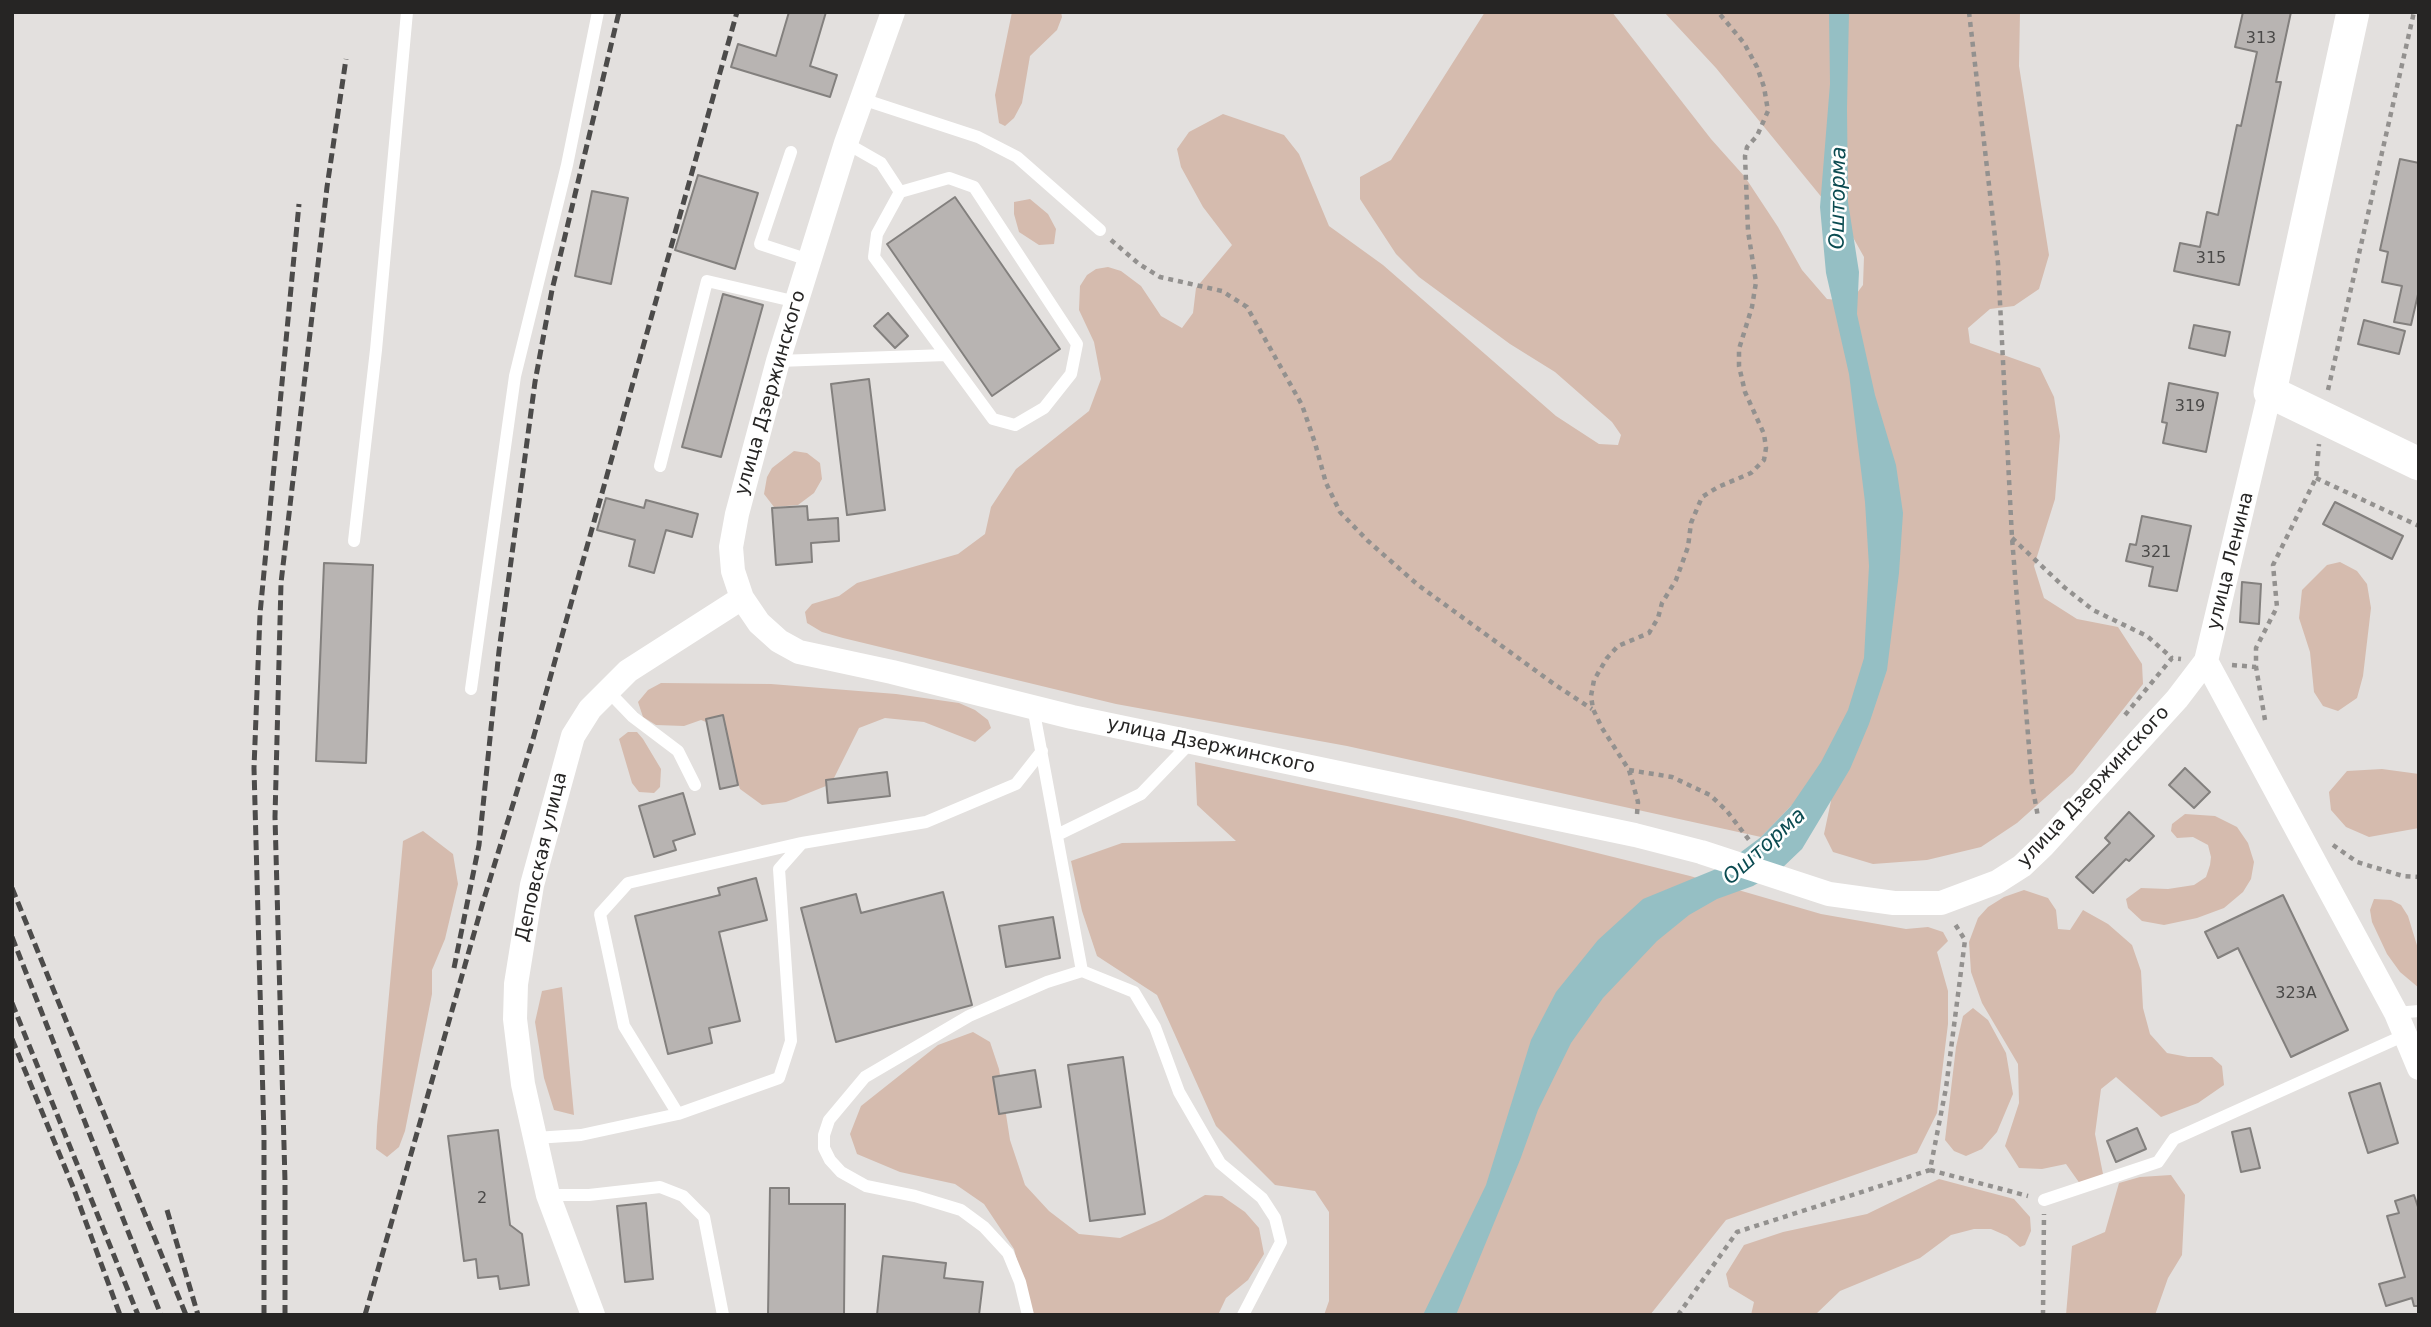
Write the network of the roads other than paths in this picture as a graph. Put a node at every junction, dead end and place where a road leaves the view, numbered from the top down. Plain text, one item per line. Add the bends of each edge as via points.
1 (407, 12) edge
2 (598, 12) edge
3 (893, 12) edge
4 (2353, 12) edge
5 (862, 99) junction
6 (846, 143) junction
7 (790, 152) dead end
8 (900, 192) junction
9 (1100, 230) road end
10 (810, 260) junction
11 (797, 302) junction
12 (946, 355) junction
13 (778, 361) junction
14 (2270, 392) junction
15 (2419, 464) edge
16 (660, 466) dead end
17 (354, 541) dead end
18 (742, 598) junction
19 (2206, 661) junction
20 (471, 689) dead end
21 (607, 690) junction
22 (1033, 707) junction
23 (1191, 742) junction
24 (1042, 751) junction
25 (695, 785) dead end
26 (1057, 835) junction
27 (802, 843) junction
28 (1082, 971) junction
29 (2407, 1020) edge
30 (2419, 1068) edge
31 (678, 1114) junction
32 (535, 1138) junction
33 (548, 1195) junction
34 (2044, 1200) road end
35 (593, 1315) edge
36 (723, 1315) edge
37 (1028, 1315) edge
38 (1243, 1315) edge

1 - 17 lane
2 - 20 lane via 567,165 515,376
3 - 5 street, улица Дзержинского
4 - 14 street, улица Ленина
5 - 6 street, улица Дзержинского
5 - 9 lane via 978,137 1017,158
6 - 8 lane via 881,163
6 - 10 street, улица Дзержинского
7 - 10 lane via 760,244
8 - 12 lane via 877,233 874,257
8 - 12 lane via 949,178 974,187 1077,344 1071,374 1044,408 1015,425 993,419
10 - 11 street, улица Дзержинского
11 - 13 street, улица Дзержинского
11 - 16 lane via 707,281
12 - 13 lane
13 - 18 street, улица Дзержинского via 731,547
14 - 15 street
14 - 19 street, улица Ленина
18 - 21 street, Деповская улица via 628,671
18 - 22 street, улица Дзержинского via 759,623 799,652
19 - 23 street, улица Дзержинского via 2177,699 2022,866 1997,883 1941,903 1894,903 1829,894 1635,835
19 - 29 street
21 - 25 lane via 633,718 678,751
21 - 32 street, Деповская улица via 573,736 523,929 515,1018
22 - 23 street, улица Дзержинского
22 - 24 lane
23 - 26 lane via 1141,794
24 - 26 lane
24 - 27 lane via 1016,784 926,822
26 - 28 lane
27 - 31 lane via 779,869 791,1041 779,1078
27 - 31 lane via 628,883 600,914 624,1026
28 - 37 lane via 969,1016 865,1077 829,1120 824,1135 824,1148 841,1172 866,1186 961,1210 984,1227 1008,1253
28 - 38 lane via 1134,992 1155,1027 1178,1092 1220,1163 1262,1198 1275,1218 1281,1242
29 - 30 street
29 - 34 lane via 2174,1139 2158,1162
31 - 32 lane via 581,1135
32 - 33 street, Деповская улица
33 - 35 street, Деповская улица
33 - 36 lane via 660,1187 683,1196 704,1217

